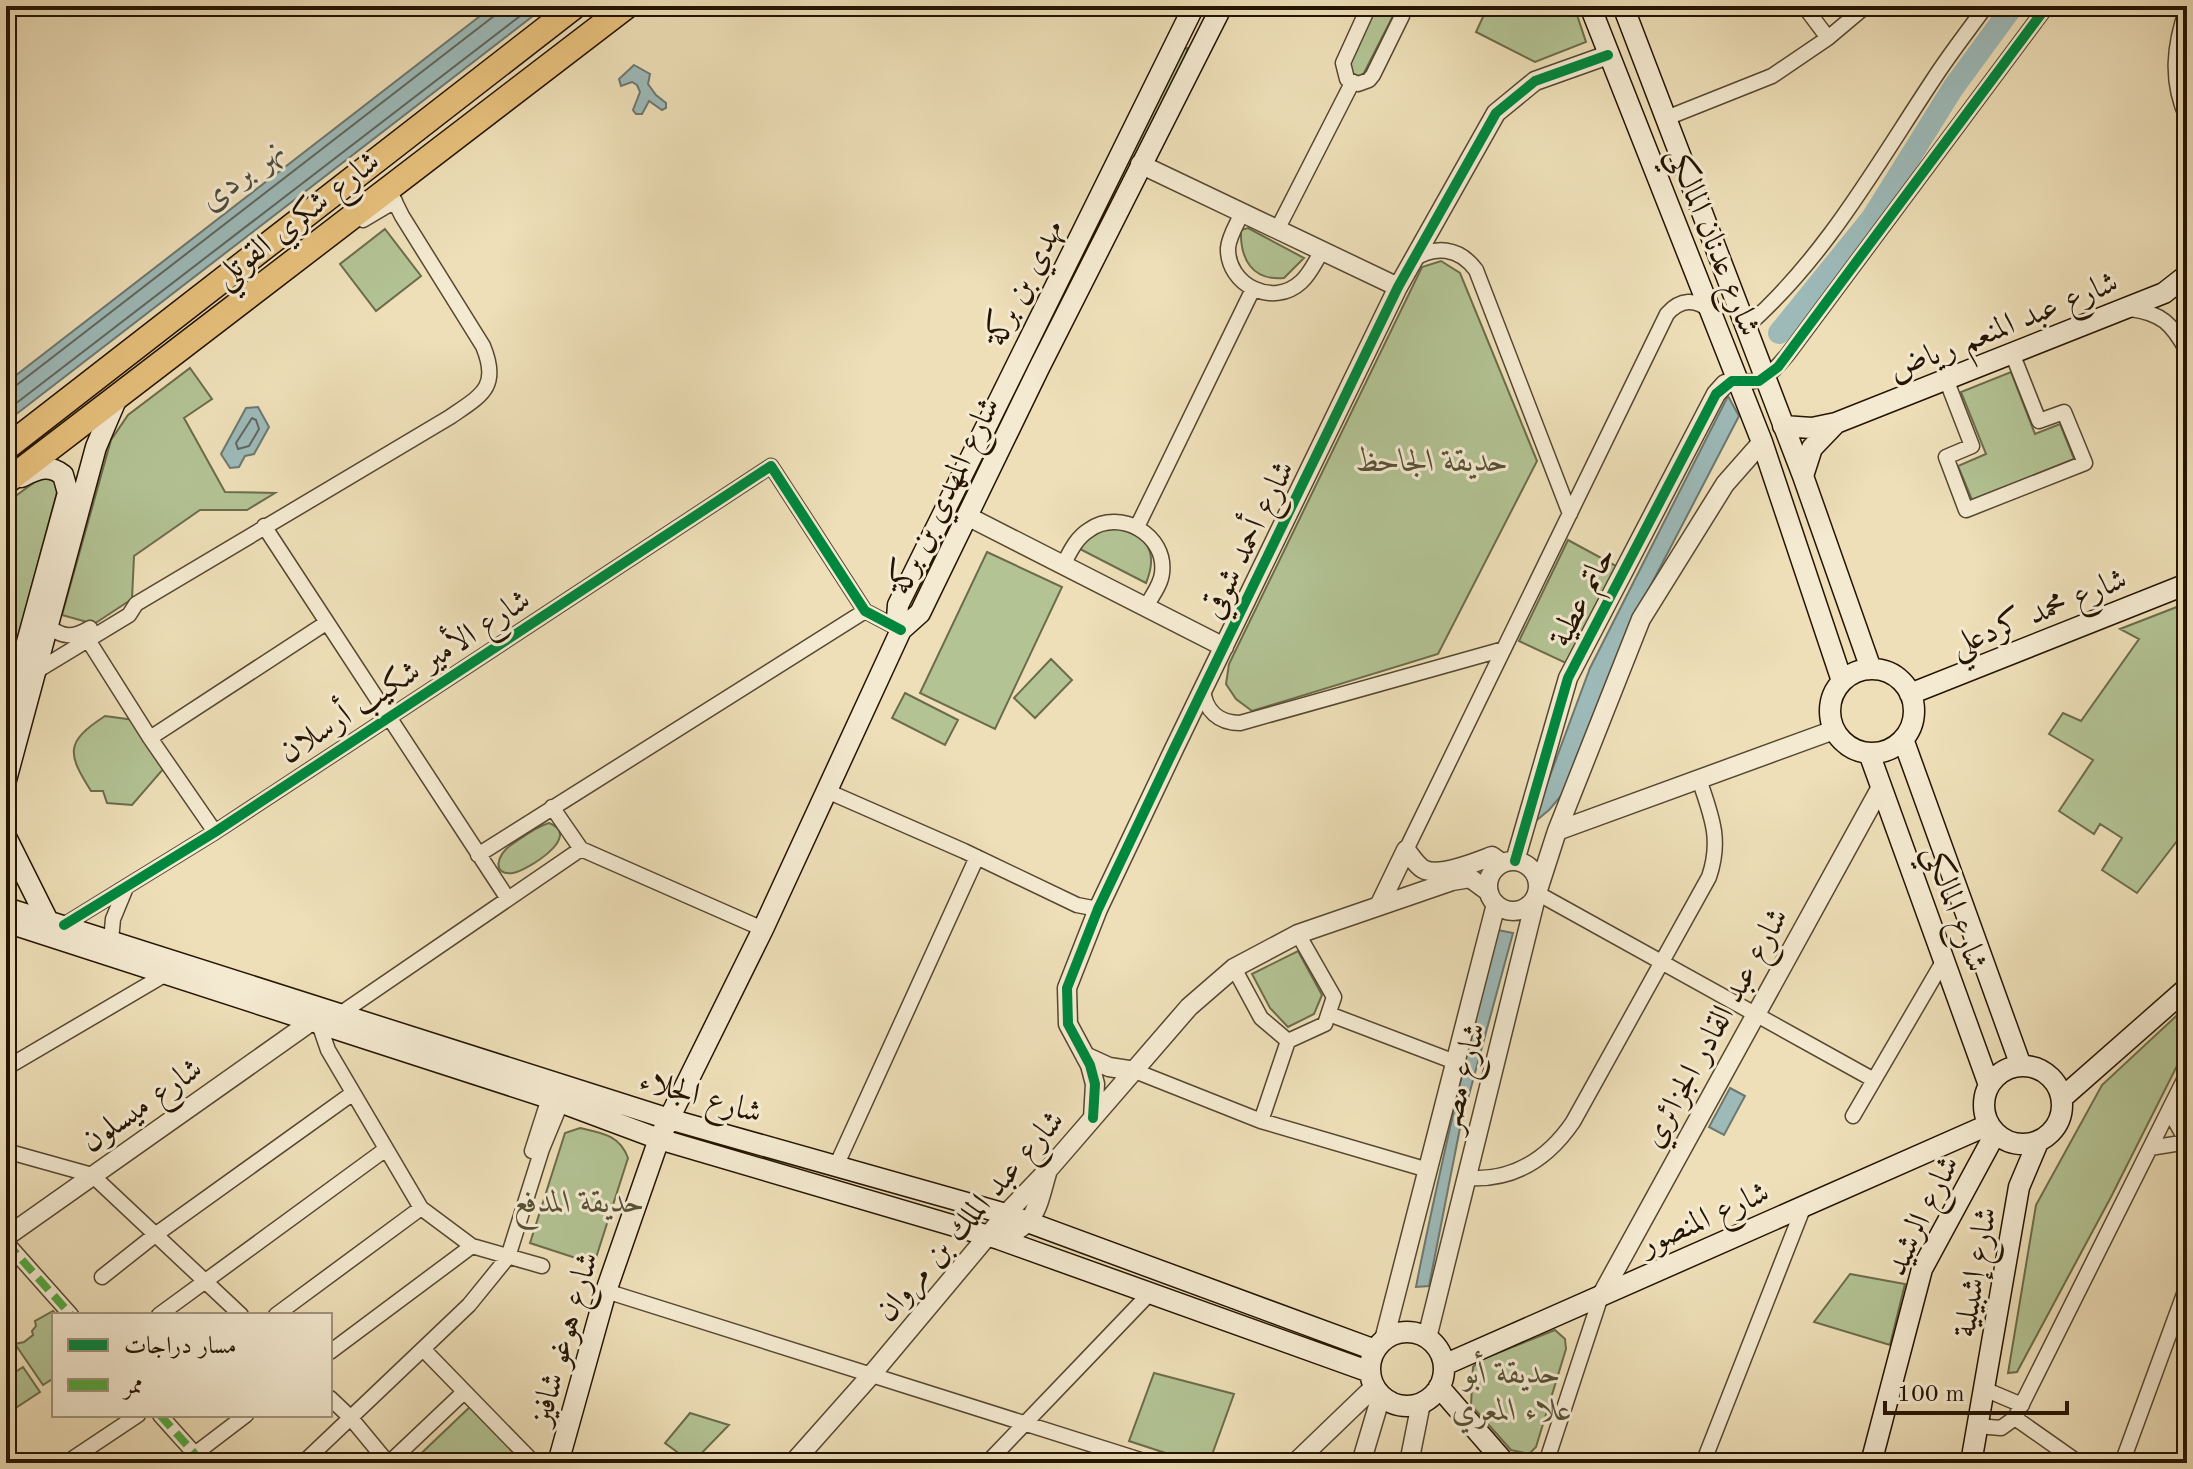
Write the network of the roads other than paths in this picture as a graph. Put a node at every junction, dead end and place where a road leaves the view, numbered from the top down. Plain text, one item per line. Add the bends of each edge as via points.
1 (575, 6) edge
2 (627, 6) edge
3 (1194, 6) edge
4 (1222, 6) edge
5 (1369, 6) edge
6 (1403, 6) edge
7 (1590, 6) edge
8 (1623, 6) edge
9 (1804, 6) edge
10 (1866, 6) edge
11 (1986, 6) edge
12 (2047, 6) edge
13 (2187, 8) edge
14 (1828, 38) junction
15 (1637, 44) junction
16 (1608, 54) junction
17 (1352, 83) junction
18 (2187, 118) edge
19 (1664, 119) junction
20 (1140, 164) junction
21 (391, 194) junction
22 (1242, 213) junction
23 (1277, 230) junction
24 (1322, 251) junction
25 (1412, 260) junction
26 (2187, 275) edge
27 (1398, 287) junction
28 (1253, 289) junction
29 (2126, 308) junction
30 (1710, 311) junction
31 (1746, 327) junction
32 (2187, 351) edge
33 (2012, 353) junction
34 (1020, 356) junction
35 (1039, 368) junction
36 (1765, 377) junction
37 (1008, 378) junction
38 (1946, 379) junction
39 (1738, 380) junction
40 (1028, 390) junction
41 (119, 395) junction
42 (1836, 423) junction
43 (1783, 426) junction
44 (1762, 442) junction
45 (6, 448) edge
46 (1803, 476) junction
47 (6, 483) edge
48 (1570, 514) junction
49 (967, 516) junction
50 (264, 526) junction
51 (1137, 527) junction
52 (1063, 565) junction
53 (2187, 584) edge
54 (1146, 607) junction
55 (865, 611) junction
56 (326, 623) junction
57 (48, 626) junction
58 (901, 630) junction
59 (86, 636) junction
60 (1224, 647) junction
61 (1504, 649) junction
62 (1871, 669) junction
63 (35, 672) junction
64 (1842, 681) junction
65 (1203, 689) junction
66 (1910, 694) junction
67 (388, 717) junction
68 (6, 719) edge
69 (1834, 730) junction
70 (150, 738) junction
71 (1903, 739) junction
72 (1869, 753) junction
73 (1699, 779) junction
74 (6, 780) edge
75 (1881, 787) junction
76 (827, 791) junction
77 (552, 807) junction
78 (1557, 831) junction
79 (215, 832) junction
80 (6, 837) edge
81 (581, 849) junction
82 (1406, 850) junction
83 (478, 855) junction
84 (977, 857) junction
85 (1509, 862) junction
86 (125, 890) junction
87 (1537, 893) junction
88 (1492, 898) junction
89 (508, 899) junction
90 (1379, 906) junction
91 (6, 908) edge
92 (1098, 909) junction
93 (6, 922) edge
94 (56, 923) junction
95 (763, 929) junction
96 (1298, 934) junction
97 (111, 940) junction
98 (1944, 960) junction
99 (1663, 961) junction
100 (1234, 968) junction
101 (166, 974) junction
102 (2187, 988) edge
103 (1755, 1013) junction
104 (340, 1014) junction
105 (1329, 1014) junction
106 (315, 1022) junction
107 (1288, 1041) junction
108 (1085, 1056) junction
109 (1455, 1062) junction
110 (2021, 1066) junction
111 (6, 1068) edge
112 (1135, 1071) junction
113 (2187, 1074) edge
114 (1874, 1080) junction
115 (1989, 1085) junction
116 (353, 1093) junction
117 (2062, 1098) junction
118 (555, 1100) junction
119 (2169, 1110) junction
120 (1853, 1116) dead end
121 (1093, 1118) junction
122 (669, 1119) junction
123 (1261, 1121) junction
124 (1999, 1134) junction
125 (659, 1139) junction
126 (2038, 1142) junction
127 (2187, 1142) edge
128 (2150, 1148) junction
129 (386, 1149) junction
130 (6, 1151) edge
131 (837, 1164) junction
132 (1048, 1170) junction
133 (1428, 1170) junction
134 (92, 1175) junction
135 (1467, 1178) junction
136 (2019, 1187) junction
137 (1804, 1206) junction
138 (421, 1208) junction
139 (1006, 1214) junction
140 (1030, 1222) junction
141 (155, 1235) junction
142 (993, 1237) junction
143 (6, 1239) edge
144 (472, 1246) junction
145 (504, 1255) junction
146 (542, 1266) dead end
147 (102, 1277) dead end
148 (204, 1281) junction
149 (2187, 1286) edge
150 (606, 1291) junction
151 (1150, 1293) junction
152 (1601, 1296) junction
153 (69, 1313) edge
154 (162, 1313) edge
155 (239, 1313) edge
156 (279, 1313) edge
157 (1427, 1338) junction
158 (1380, 1345) junction
159 (423, 1349) junction
160 (332, 1351) edge
161 (1444, 1365) junction
162 (872, 1374) junction
163 (1375, 1385) junction
164 (1439, 1387) junction
165 (1984, 1389) junction
166 (464, 1392) junction
167 (332, 1400) edge
168 (1421, 1403) junction
169 (2018, 1411) junction
170 (135, 1417) edge
171 (161, 1417) edge
172 (243, 1417) edge
173 (350, 1417) junction
174 (1025, 1424) junction
175 (1977, 1426) junction
176 (189, 1458) edge
177 (71, 1462) edge
178 (303, 1463) edge
179 (388, 1463) edge
180 (534, 1463) edge
181 (558, 1463) edge
182 (793, 1463) edge
183 (987, 1463) edge
184 (1150, 1463) edge
185 (1295, 1463) edge
186 (1361, 1463) edge
187 (1409, 1463) edge
188 (1505, 1463) edge
189 (1546, 1463) edge
190 (1703, 1463) edge
191 (1871, 1463) edge
192 (1971, 1463) edge
193 (2079, 1463) edge
194 (2122, 1463) edge

1 - 45 highway, شارع شكري القوتلي
2 - 21 highway, شارع شكري القوتلي
3 - 34 main road, مهدي بن بركة
4 - 20 main road, شارع المهدي بن بركة
5 - 17 street via 1343,63
6 - 17 street via 1373,75 1364,83
7 - 16 main road, شارع عدنان المالكي
8 - 15 main road, شارع عدنان المالكي
9 - 14 street
10 - 14 street
11 - 31 street via 1843,219
12 - 36 street via 1788,354
13 - 18 street via 2174,61
14 - 19 street via 1772,76
15 - 16 main road via 1617,36
15 - 19 main road, شارع عدنان المالكي
16 - 25 street, شارع أحمد شوقي via 1535,81 1496,113
16 - 30 main road, شارع عدنان المالكي
17 - 23 street
19 - 31 main road, شارع عدنان المالكي
20 - 22 street
20 - 35 main road, شارع المهدي بن بركة
21 - 41 highway, شارع شكري القوتلي
21 - 50 street via 483,346 492,368 488,385 450,417
22 - 23 street
22 - 28 street via 1228,252 1241,281
23 - 24 street
24 - 27 street
24 - 28 street via 1299,284 1269,294
25 - 27 street, شارع أحمد شوقي
25 - 48 street via 1431,251 1452,251 1476,270
26 - 29 main road, شارع عبد المنعم رياض via 2164,293
27 - 60 street, شارع أحمد شوقي
28 - 51 street
29 - 32 street via 2164,319
29 - 33 main road, شارع عبد المنعم رياض
30 - 39 main road, شارع عدنان المالكي
30 - 48 street via 1690,301 1667,314
31 - 36 main road, شارع عدنان المالكي
33 - 38 main road, شارع عبد المنعم رياض
33 - 38 street via 2039,421 2064,412 2085,463 1966,510 1946,457 1972,446
34 - 35 main road
34 - 37 main road, مهدي بن بركة
35 - 40 main road, شارع المهدي بن بركة
36 - 39 street
36 - 43 main road, شارع عدنان المالكي
37 - 40 main road
37 - 58 main road, مهدي بن بركة via 898,605
38 - 42 main road, شارع عبد المنعم رياض
39 - 44 main road, شارع عدنان المالكي
39 - 85 street, حاتم عطية via 1716,394 1568,678
40 - 49 main road, شارع المهدي بن بركة
41 - 47 highway, شارع شكري القوتلي
41 - 57 main road via 96,447
42 - 43 main road, شارع عبد المنعم رياض
42 - 46 main road, شارع عبد المنعم رياض via 1812,448
43 - 46 main road, شارع عدنان المالكي
44 - 64 main road, شارع عدنان المالكي
44 - 78 street, حاتم عطية via 1725,484 1641,619
46 - 62 main road, شارع عدنان المالكي
47 - 68 main road via 47,468 63,475 68,493
48 - 61 street
49 - 52 street
49 - 58 main road, شارع المهدي بن بركة via 920,613
50 - 56 street
50 - 59 street via 136,604 129,615
51 - 52 street via 1121,522 1089,530
51 - 54 street via 1159,549 1162,560 1162,576
52 - 54 street
53 - 66 main road, شارع محمد كردعلي
54 - 60 street
55 - 58 street
55 - 67 street, شارع الأمير شكيب أرسلان via 771,466
55 - 77 street
56 - 67 street
56 - 70 street
57 - 59 street via 62,636
57 - 63 main road
58 - 76 main road, شارع المهدي بن بركة
59 - 63 street
59 - 70 street
60 - 65 street, شارع أحمد شوقي
61 - 65 street via 1240,723 1214,715
61 - 82 street
62 - 64 main road
62 - 66 main road via 1894,675
63 - 74 main road
64 - 69 main road via 1830,704
65 - 92 street, شارع أحمد شوقي
66 - 71 main road via 1913,717
67 - 79 street, شارع الأمير شكيب أرسلان
67 - 83 street
69 - 72 main road via 1842,741
69 - 73 street
70 - 79 street
71 - 72 main road
71 - 110 main road, شارع المالكي
72 - 75 main road, شارع المالكي
73 - 78 street
73 - 99 street via 1716,831 1716,854
75 - 98 main road, شارع المالكي
75 - 103 street, شارع عبد القادر الجزائري
76 - 84 street
76 - 95 main road, شارع المهدي بن بركة
77 - 81 street
77 - 83 street
78 - 87 street, شارع مصر
79 - 86 street, شارع الأمير شكيب أرسلان
80 - 94 main road
81 - 89 street
81 - 95 street
82 - 85 street via 1428,872 1492,856
82 - 90 street
83 - 89 street
84 - 92 street via 1077,905
84 - 131 street
85 - 87 street via 1522,863 1533,872
85 - 88 street via 1492,872
86 - 94 street, شارع الأمير شكيب أرسلان
86 - 97 street
87 - 88 street via 1519,910 1503,909
87 - 99 street
87 - 135 street, شارع مصر
88 - 90 street, شارع عبد الملك بن مروان via 1470,878
88 - 109 street, شارع مصر
89 - 104 street
90 - 96 street, شارع عبد الملك بن مروان
91 - 94 main road, شارع الجلاء
92 - 108 street, شارع أحمد شوقي via 1070,976 1066,1000 1068,1024
93 - 101 main road, شارع الجلاء
94 - 97 main road, شارع الجلاء
95 - 122 main road, شارع المهدي بن بركة
96 - 100 street, شارع عبد الملك بن مروان
96 - 105 street via 1334,997
97 - 104 main road, شارع الجلاء
98 - 114 street
98 - 115 main road, شارع المالكي
99 - 103 street
99 - 135 street via 1562,1138 1518,1171
100 - 107 street via 1261,1018
100 - 112 street, شارع عبد الملك بن مروان via 1189,1007
101 - 106 main road, شارع الجلاء
101 - 111 street
102 - 117 main road
103 - 114 street
103 - 152 street, شارع عبد القادر الجزائري
104 - 122 main road, شارع الجلاء
105 - 107 street via 1325,1024
105 - 109 street
106 - 116 street
106 - 118 main road, شارع الجلاء
106 - 134 street, شارع ميسلون
107 - 123 street
108 - 112 street
108 - 121 street, شارع أحمد شوقي via 1095,1084
109 - 133 street, شارع مصر
110 - 115 main road via 1997,1075
110 - 117 main road via 2046,1073
112 - 121 street, شارع عبد الملك بن مروان
112 - 123 street
113 - 119 street
114 - 120 street
115 - 124 main road via 1983,1104
116 - 129 street
116 - 141 street
117 - 126 main road via 2055,1128
118 - 125 main road, شارع الجلاء
118 - 145 street
119 - 127 street
119 - 128 street
121 - 132 street, شارع عبد الملك بن مروان
122 - 125 main road, شارع المهدي بن بركة
122 - 131 main road, شارع الجلاء
123 - 133 street
124 - 126 main road via 2025,1145
124 - 136 main road
124 - 137 main road, شارع المنصور
124 - 191 main road, شارع الرشيد via 1922,1269
125 - 142 main road, شارع الجلاء
125 - 150 main road, شارع هوغو شافيز
126 - 136 main road
127 - 128 street
128 - 169 street
129 - 138 street
129 - 148 street
130 - 134 street
131 - 139 main road, شارع الجلاء
132 - 139 street, شارع عبد الملك بن مروان
132 - 140 street
133 - 158 street, شارع مصر
134 - 141 street
134 - 143 street, شارع ميسلون
135 - 157 street, شارع مصر
136 - 165 main road, شارع إشبيلية
137 - 152 main road, شارع المنصور
137 - 190 street
138 - 144 street
138 - 156 street
139 - 140 main road, شارع الجلاء
139 - 142 street, شارع عبد الملك بن مروان
140 - 142 street via 1022,1230
140 - 158 main road, شارع الجلاء
141 - 147 street
141 - 148 street
142 - 151 main road, شارع الجلاء
142 - 162 street, شارع عبد الملك بن مروان
143 - 153 street
144 - 145 street
144 - 160 street
145 - 146 street
145 - 159 street via 469,1305
148 - 154 street
148 - 155 street
149 - 194 street
150 - 162 street
150 - 181 main road, شارع هوغو شافيز
151 - 163 main road, شارع الجلاء
151 - 174 street
152 - 161 main road, شارع المنصور
152 - 189 street
157 - 158 main road via 1406,1332
157 - 161 main road
158 - 163 main road
159 - 166 street
159 - 173 street
161 - 164 main road
162 - 174 street
162 - 182 street, شارع عبد الملك بن مروان
163 - 168 main road via 1400,1405
163 - 185 street
163 - 186 street
164 - 168 main road
164 - 188 main road
165 - 169 street
165 - 175 main road, شارع إشبيلية
166 - 179 street
166 - 180 street
167 - 173 street
168 - 187 street
169 - 175 street via 2001,1428
169 - 193 street
170 - 177 street
171 - 176 street
172 - 176 street
173 - 178 street
173 - 179 street
174 - 183 street
174 - 184 street
175 - 192 main road, شارع إشبيلية

